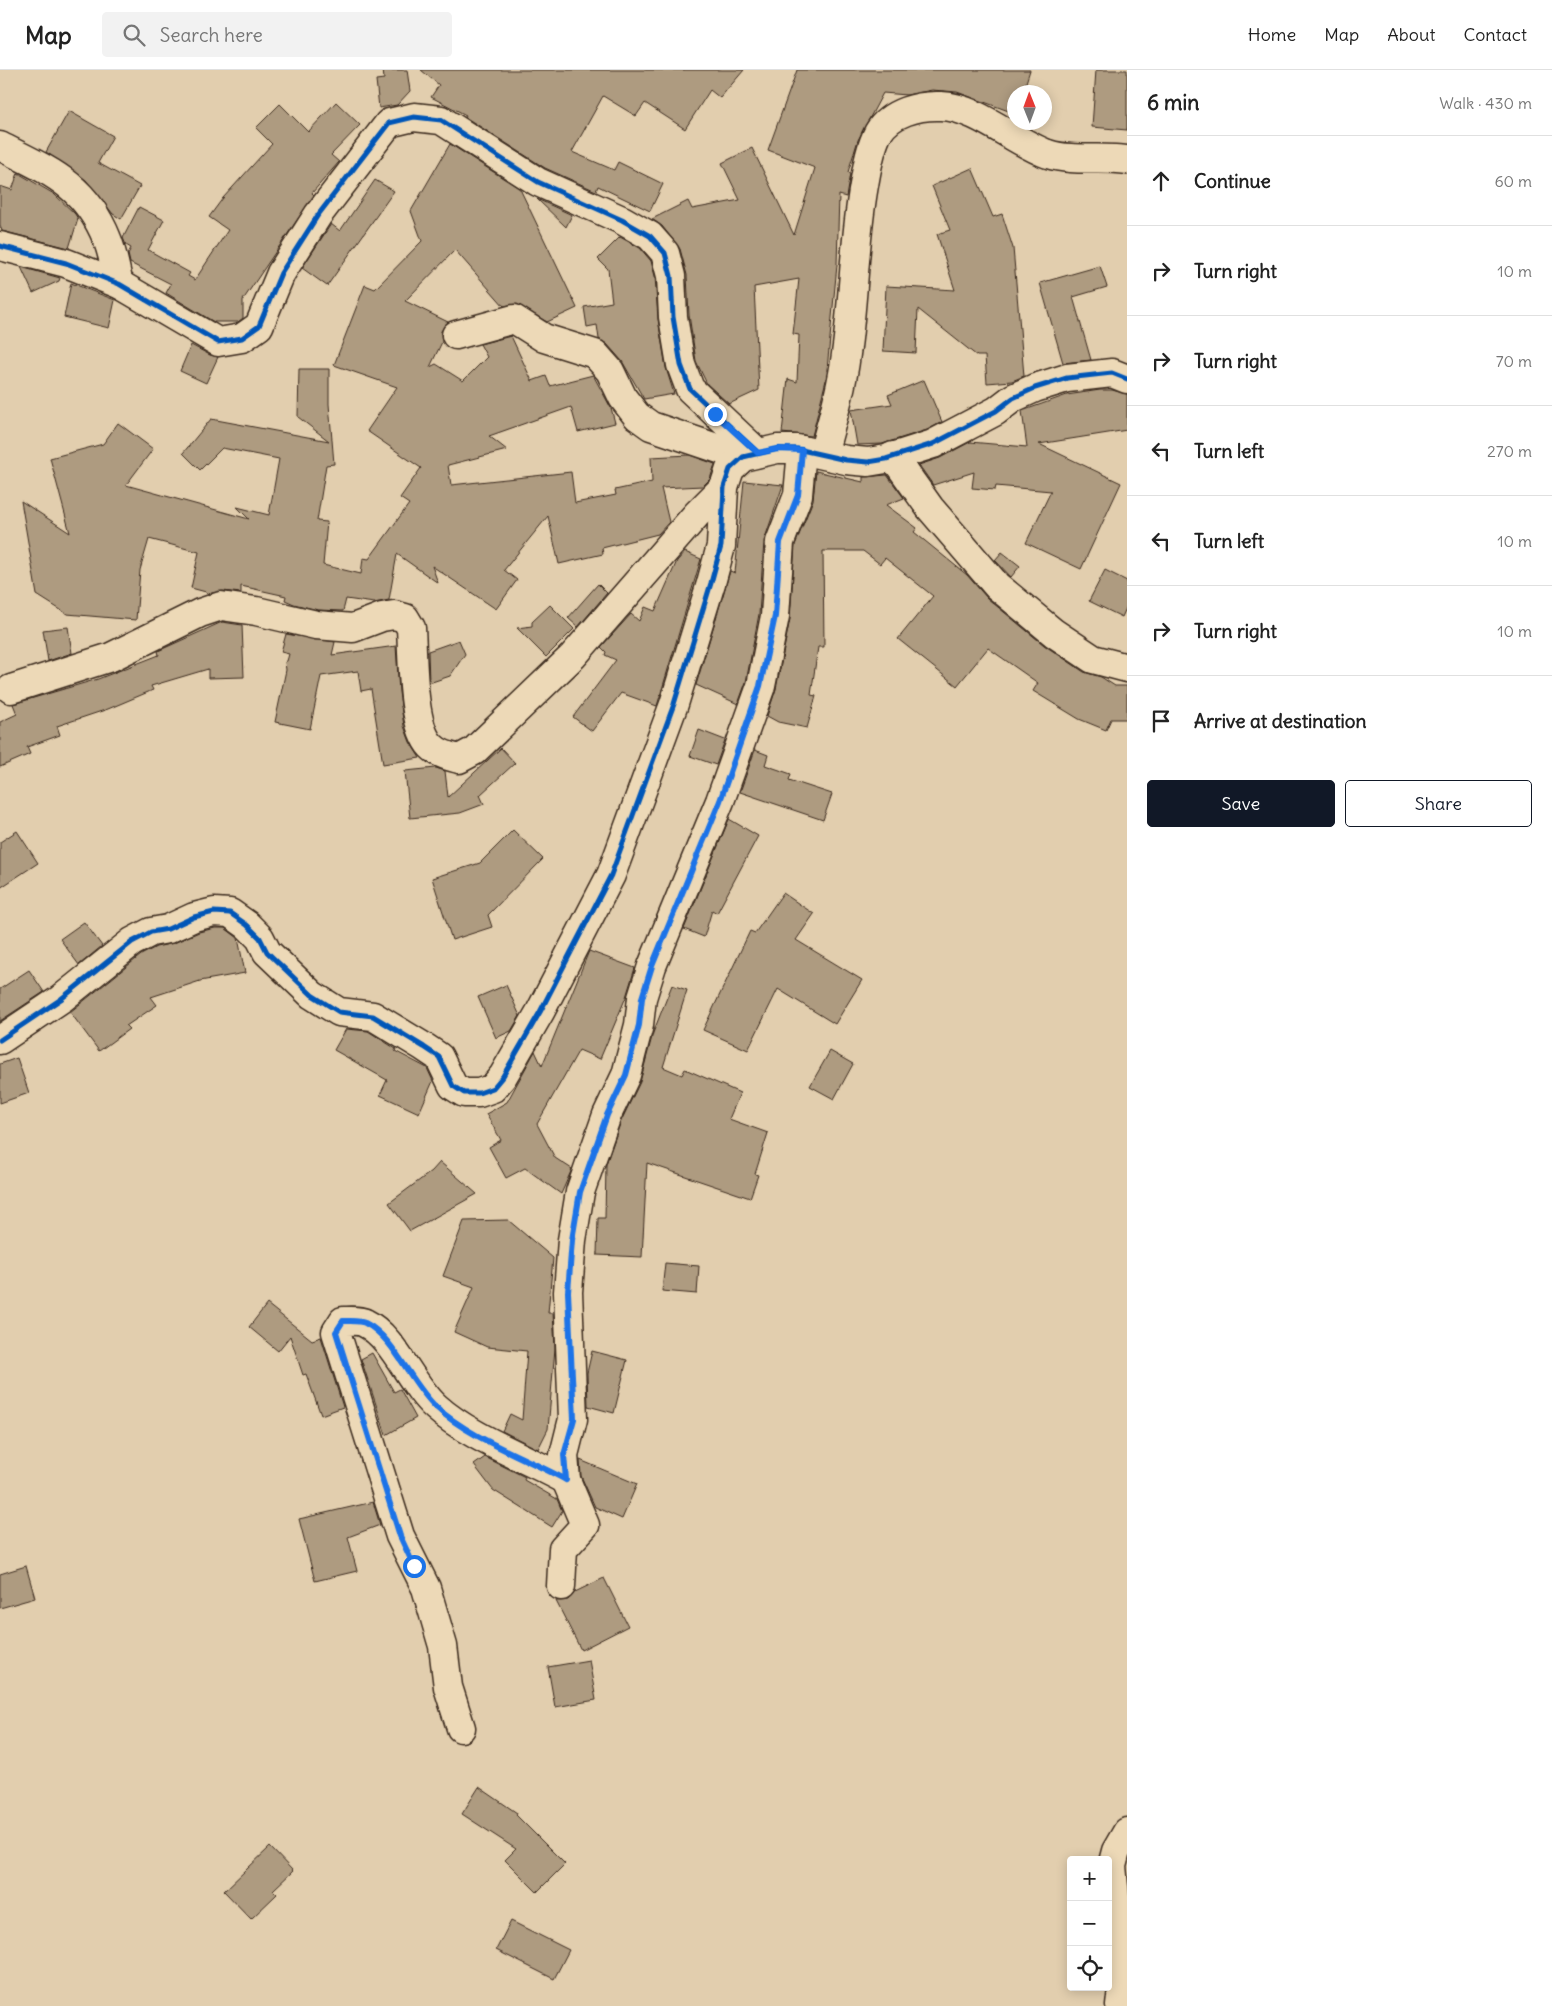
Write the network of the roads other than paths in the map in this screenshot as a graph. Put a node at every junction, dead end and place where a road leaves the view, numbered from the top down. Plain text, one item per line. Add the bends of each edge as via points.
1 (0, 146) edge
2 (1127, 160) edge
3 (0, 246) edge
4 (119, 284) junction
5 (456, 335) dead end
6 (1127, 379) edge
7 (812, 452) junction
8 (750, 455) junction
9 (893, 456) junction
10 (724, 488) junction
11 (1127, 668) edge
12 (11, 689) dead end
13 (0, 1040) edge
14 (566, 1480) junction
15 (561, 1586) dead end
16 (461, 1728) dead end
17 (1127, 1832) edge
18 (1120, 2006) edge

1 - 4 street via 56,175 85,200 107,239
2 - 7 street via 1050,155 972,115 943,106 918,107 893,117 878,133 868,164 860,210 846,355 836,405
3 - 4 street via 66,263
4 - 8 street via 218,342 242,338 259,326 281,273 318,215 389,123 414,117 441,120 538,182 650,236 664,253 671,276 672,317 681,365 690,389
5 - 8 street via 514,319 544,338 595,354 610,371 623,398 637,416 651,426
6 - 9 street via 1112,373 1067,378 1035,388 933,444
7 - 8 street via 777,449
7 - 9 street via 868,462
7 - 14 street via 780,542 775,616 760,686 720,801 652,966 626,1075 607,1115 580,1192 568,1292 574,1419 564,1455
8 - 10 street via 730,469
9 - 11 street via 930,508 998,586 1054,633 1093,659
10 - 12 street via 697,514 573,656 474,752 458,759 442,755 430,745 417,716 411,628 405,618 394,615 353,628 316,625 221,606 111,657
10 - 13 street via 720,546 712,583 674,704 611,874 540,1012 493,1088 479,1093 464,1093 453,1086 439,1057 424,1047 373,1016 339,1012 312,995 267,952 253,931 230,913 214,912 194,917 132,942 60,999
14 - 15 street via 585,1525 563,1550
14 - 16 street via 456,1424 414,1383 384,1337 364,1322 343,1321 336,1332 400,1536 426,1588 442,1646 448,1687
17 - 18 street via 1112,1866 1123,1980

